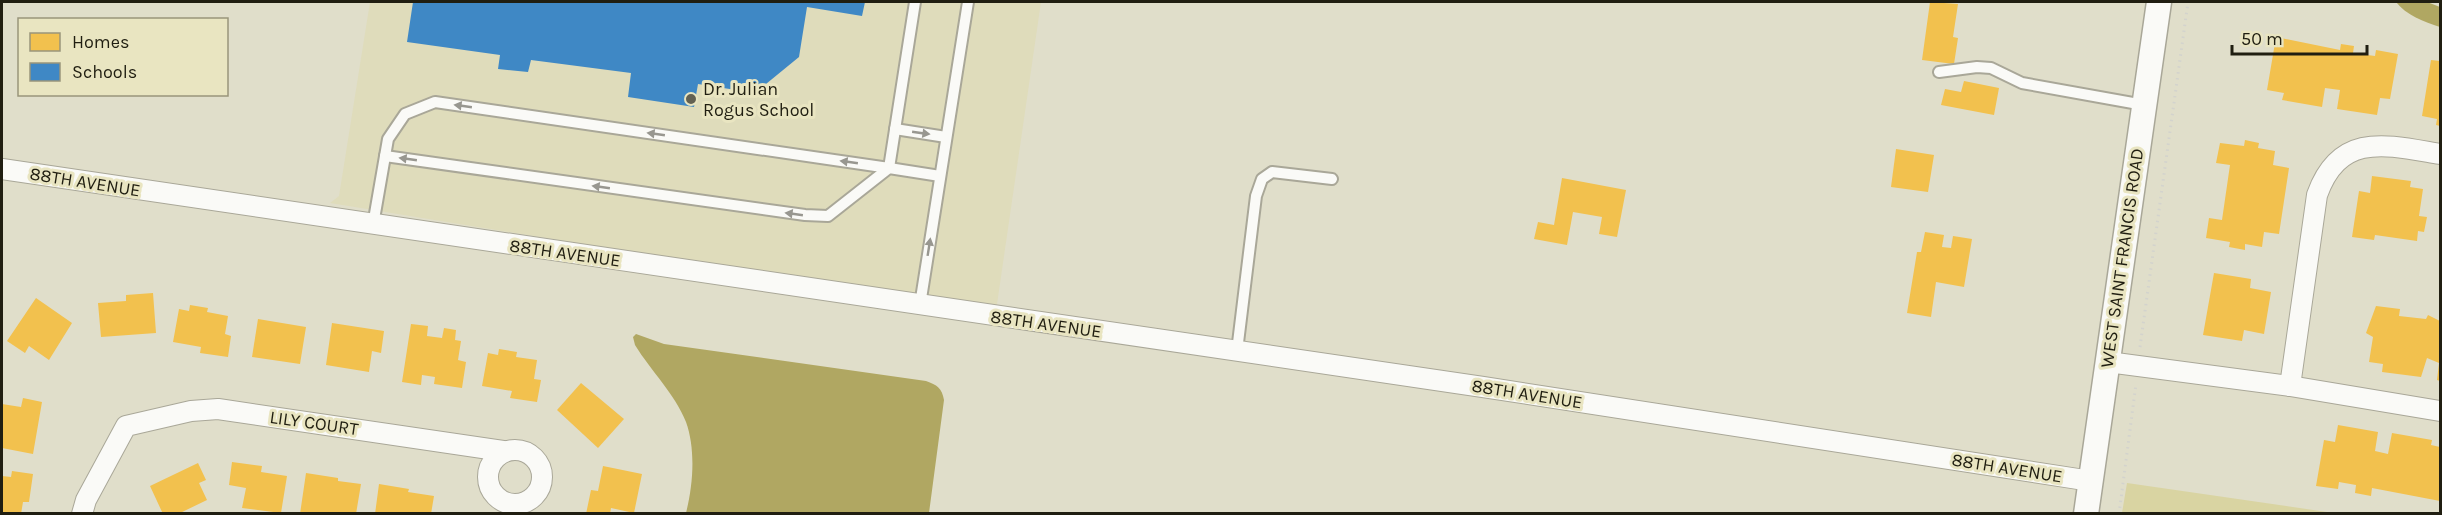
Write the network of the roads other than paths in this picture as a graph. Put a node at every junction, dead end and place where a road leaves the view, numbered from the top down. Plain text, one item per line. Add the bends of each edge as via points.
1 (915, 2) edge
2 (968, 2) edge
3 (2159, 2) edge
4 (1939, 72) dead end
5 (2144, 105) junction
6 (895, 129) junction
7 (946, 137) junction
8 (2440, 154) edge
9 (385, 156) junction
10 (889, 168) junction
11 (2, 169) edge
12 (939, 176) junction
13 (1332, 179) dead end
14 (373, 225) junction
15 (920, 305) junction
16 (1237, 351) junction
17 (2108, 362) junction
18 (2290, 386) junction
19 (2440, 411) edge
20 (503, 452) dead end
21 (2091, 481) junction
22 (82, 513) edge
23 (2086, 513) edge

1 - 6 lane
2 - 7 lane
3 - 5 street, WEST SAINT FRANCIS ROAD
4 - 5 lane via 1991,68 2022,83
5 - 17 street, WEST SAINT FRANCIS ROAD
6 -> 7 lane
6 - 10 lane
7 - 12 lane
8 - 18 street via 2396,146 2360,149 2344,154 2323,178 2317,195
10 -> 9 lane via 828,216
10 -> 9 lane via 435,102 405,114 388,139
9 - 14 lane
10 - 12 lane
11 - 14 street, 88TH AVENUE
15 -> 12 lane
13 - 16 lane via 1272,172 1262,179 1256,196
14 - 15 street, 88TH AVENUE
15 - 16 street, 88TH AVENUE
16 - 21 street, 88TH AVENUE
17 - 18 street
17 - 21 street, WEST SAINT FRANCIS ROAD
18 - 19 street
20 - 22 street, LILY COURT via 219,409 191,411 126,426
21 - 23 street, WEST SAINT FRANCIS ROAD

